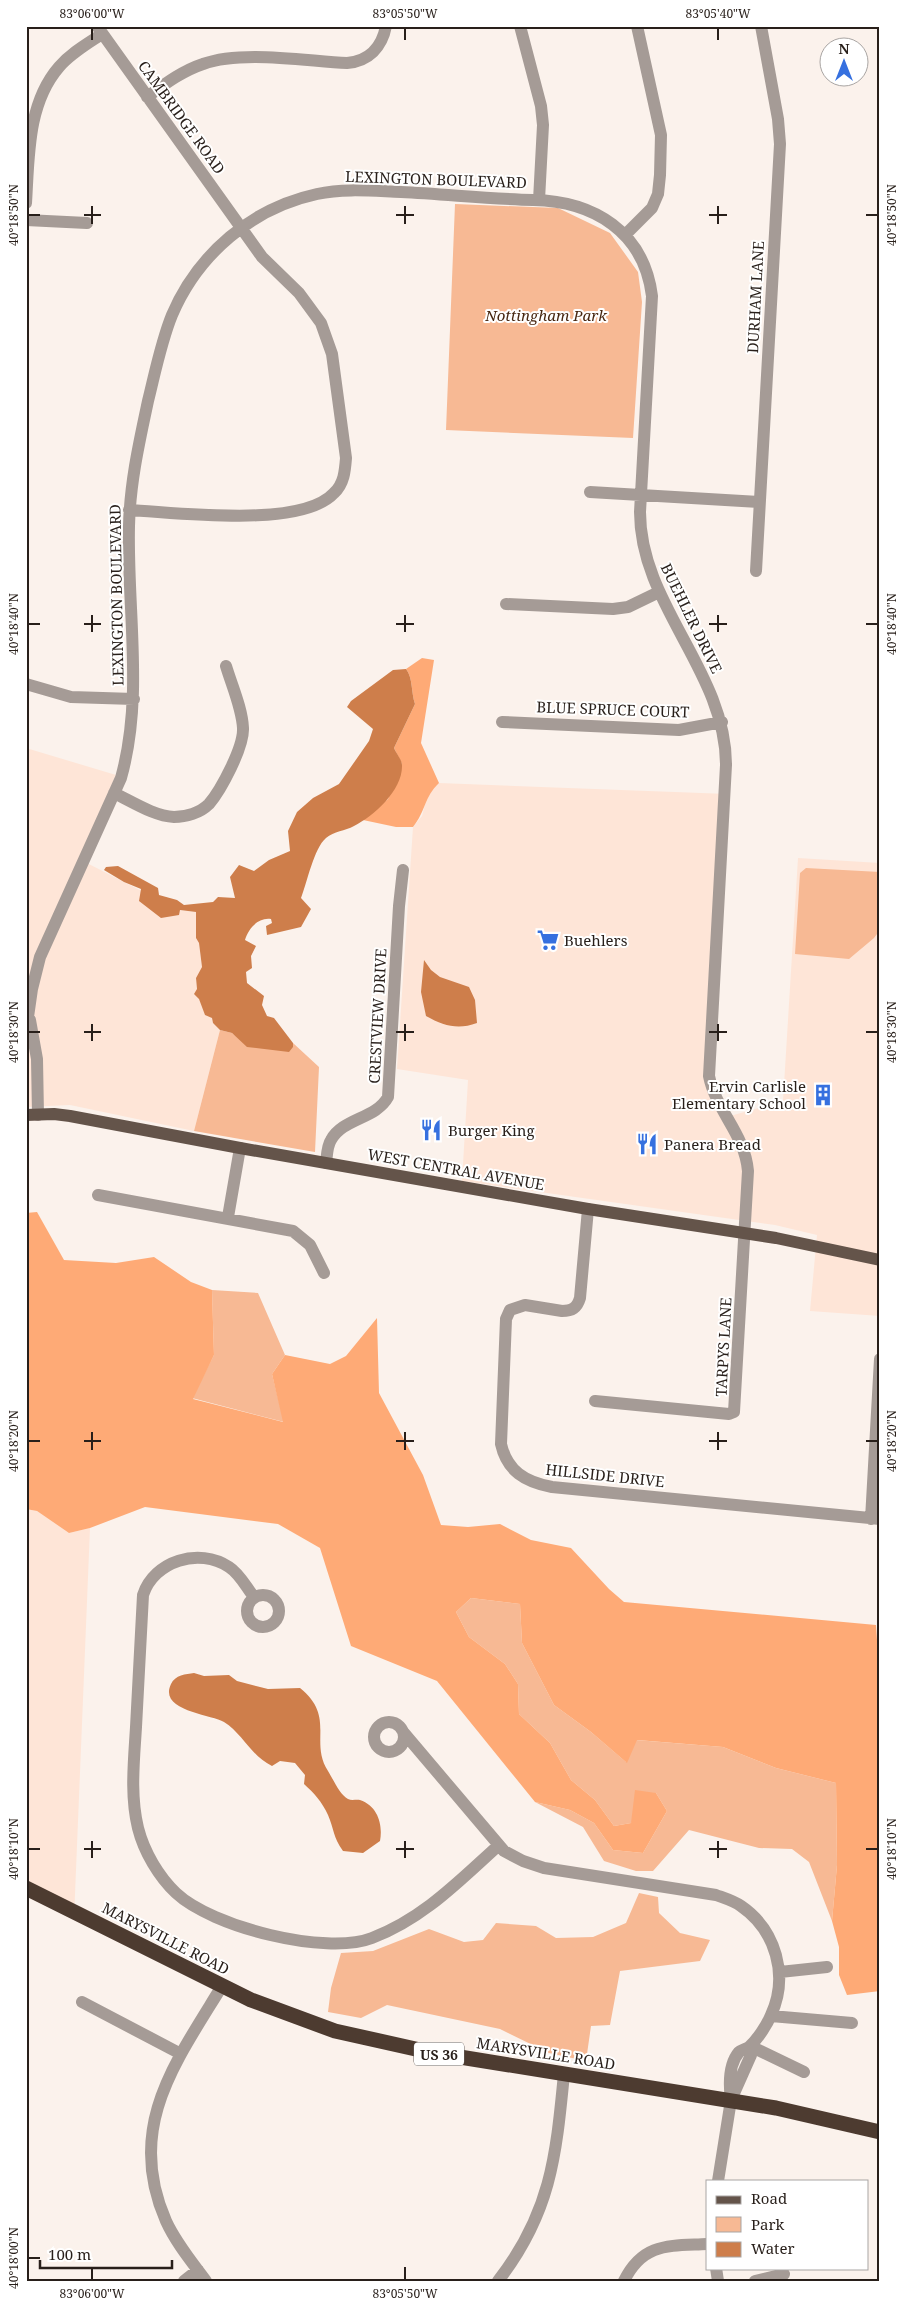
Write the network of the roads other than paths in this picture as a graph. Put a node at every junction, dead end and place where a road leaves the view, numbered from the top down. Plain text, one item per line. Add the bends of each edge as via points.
1 (386, 26) edge
2 (520, 26) edge
3 (638, 26) edge
4 (761, 26) edge
5 (99, 30) edge
6 (147, 97) junction
7 (539, 200) junction
8 (26, 203) edge
9 (26, 220) edge
10 (87, 223) dead end
11 (240, 228) junction
12 (625, 235) junction
13 (590, 492) dead end
14 (642, 495) junction
15 (759, 502) junction
16 (130, 510) junction
17 (756, 571) dead end
18 (660, 592) junction
19 (506, 604) dead end
20 (226, 666) dead end
21 (26, 684) edge
22 (134, 699) junction
23 (502, 722) dead end
24 (722, 722) junction
25 (114, 793) junction
26 (403, 870) dead end
27 (29, 1014) junction
28 (26, 1031) edge
29 (32, 1115) edge
30 (240, 1148) junction
31 (326, 1163) junction
32 (98, 1195) dead end
33 (588, 1209) junction
34 (228, 1218) junction
35 (745, 1234) junction
36 (880, 1260) edge
37 (324, 1273) dead end
38 (880, 1359) edge
39 (595, 1402) dead end
40 (875, 1519) edge
41 (254, 1597) dead end
42 (404, 1733) dead end
43 (499, 1845) junction
44 (26, 1888) edge
45 (827, 1967) dead end
46 (780, 1972) junction
47 (222, 1986) junction
48 (82, 2002) dead end
49 (771, 2016) junction
50 (852, 2023) dead end
51 (750, 2046) junction
52 (181, 2054) junction
53 (804, 2072) dead end
54 (564, 2074) junction
55 (730, 2100) junction
56 (880, 2132) edge
57 (718, 2180) edge
58 (706, 2244) edge
59 (198, 2270) junction
60 (784, 2274) dead end
61 (184, 2281) edge
62 (206, 2281) edge
63 (498, 2281) edge
64 (624, 2281) edge
65 (755, 2281) edge

1 - 6 street via 378,47 362,60 347,63 247,57 218,60 187,70
2 - 7 street via 542,115
3 - 12 street via 661,135 660,175 658,194 652,208
4 - 15 street, DURHAM LANE via 780,144
5 - 6 street, CAMBRIDGE ROAD
5 - 8 street via 59,67 40,98 31,134
6 - 11 street, CAMBRIDGE ROAD
7 - 11 street, LEXINGTON BOULEVARD via 339,191 282,205
7 - 12 street, LEXINGTON BOULEVARD via 584,207
9 - 10 street
11 - 16 street, LEXINGTON BOULEVARD via 198,270 172,316 137,451
11 - 16 street, CAMBRIDGE ROAD via 262,257 313,310 328,338 346,458 341,484 320,504 270,515
12 - 14 street, BUEHLER DRIVE via 647,272 652,296
13 - 14 street
14 - 15 street
14 - 18 street, BUEHLER DRIVE via 640,526 643,546
15 - 17 street, DURHAM LANE
16 - 22 street, LEXINGTON BOULEVARD
18 - 19 street via 628,607 613,609
18 - 24 street, BUEHLER DRIVE
20 - 25 street via 242,718 243,734 225,778 208,804 188,815 172,817
21 - 22 street via 78,698
22 - 25 street, LEXINGTON BOULEVARD via 128,753
23 - 24 street, BLUE SPRUCE COURT via 679,730
24 - 35 street, BUEHLER DRIVE via 726,765 709,1067 716,1101 739,1137 747,1160
25 - 27 street, LEXINGTON BOULEVARD via 40,957
26 - 31 street, CRESTVIEW DRIVE via 388,1097 380,1108 336,1133 328,1145
27 - 28 street, LEXINGTON BOULEVARD
27 - 29 street, LEXINGTON BOULEVARD via 37,1059
29 - 30 main road, WEST CENTRAL AVENUE via 70,1116
30 - 31 main road, WEST CENTRAL AVENUE
30 - 34 street
31 - 33 main road, WEST CENTRAL AVENUE
32 - 34 street
33 - 35 main road, WEST CENTRAL AVENUE
33 - 40 street, HILLSIDE DRIVE via 580,1298 576,1307 562,1311 521,1305 510,1310 506,1319 501,1444 503,1455 514,1471 537,1484 552,1487
34 - 37 street via 300,1234 310,1245
35 - 36 main road, WEST CENTRAL AVENUE
35 - 39 street, TARPYS LANE via 734,1412
38 - 40 street
41 - 43 street via 228,1567 204,1558 164,1567 147,1583 143,1595 132,1790 138,1829 146,1851 176,1893 197,1909 252,1930 312,1942 357,1943 408,1921 438,1900
42 - 43 street
43 - 46 street via 523,1861 544,1868 716,1895 740,1905 758,1922 774,1945
44 - 47 highway, MARYSVILLE ROAD / US 36
45 - 46 street
46 - 49 street via 777,2000
47 - 52 street
47 - 54 highway, MARYSVILLE ROAD / US 36 via 274,2010 354,2037
48 - 52 street
49 - 50 street
49 - 51 street
51 - 53 street
51 - 55 street via 739,2052 728,2079
52 - 59 street via 159,2100 153,2126 151,2162 167,2222
54 - 55 highway, MARYSVILLE ROAD / US 36
54 - 63 street via 557,2146 545,2196 530,2233
55 - 56 highway, MARYSVILLE ROAD / US 36
55 - 57 street
58 - 64 street via 655,2249 635,2262
59 - 61 street
59 - 62 street
60 - 65 street

